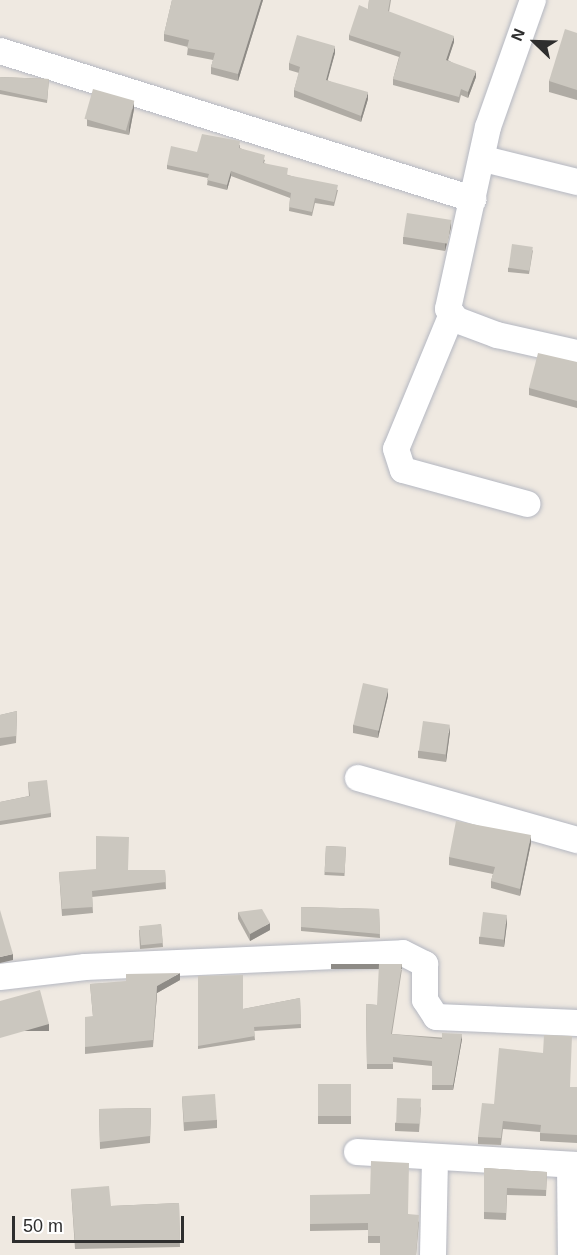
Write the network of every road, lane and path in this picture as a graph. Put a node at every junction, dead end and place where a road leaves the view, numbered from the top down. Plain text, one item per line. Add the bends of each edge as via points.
1 (533, 0) edge
2 (0, 51) edge
3 (484, 159) junction
4 (577, 182) edge
5 (472, 199) junction
6 (452, 314) junction
7 (577, 353) edge
8 (527, 504) dead end
9 (358, 778) dead end
10 (577, 840) edge
11 (0, 977) edge
12 (577, 1023) edge
13 (357, 1152) dead end
14 (435, 1160) junction
15 (574, 1165) edge
16 (433, 1255) edge
17 (571, 1255) edge

1 - 3 street via 488,127
2 - 5 street
3 - 4 street
3 - 5 street
5 - 6 street via 453,271 448,309
6 - 7 street via 497,335
6 - 8 street via 396,449 403,470
9 - 10 street
11 - 12 street via 85,967 403,954 425,964 425,1000 436,1017
13 - 14 street
14 - 15 street
14 - 16 street
15 - 17 street

